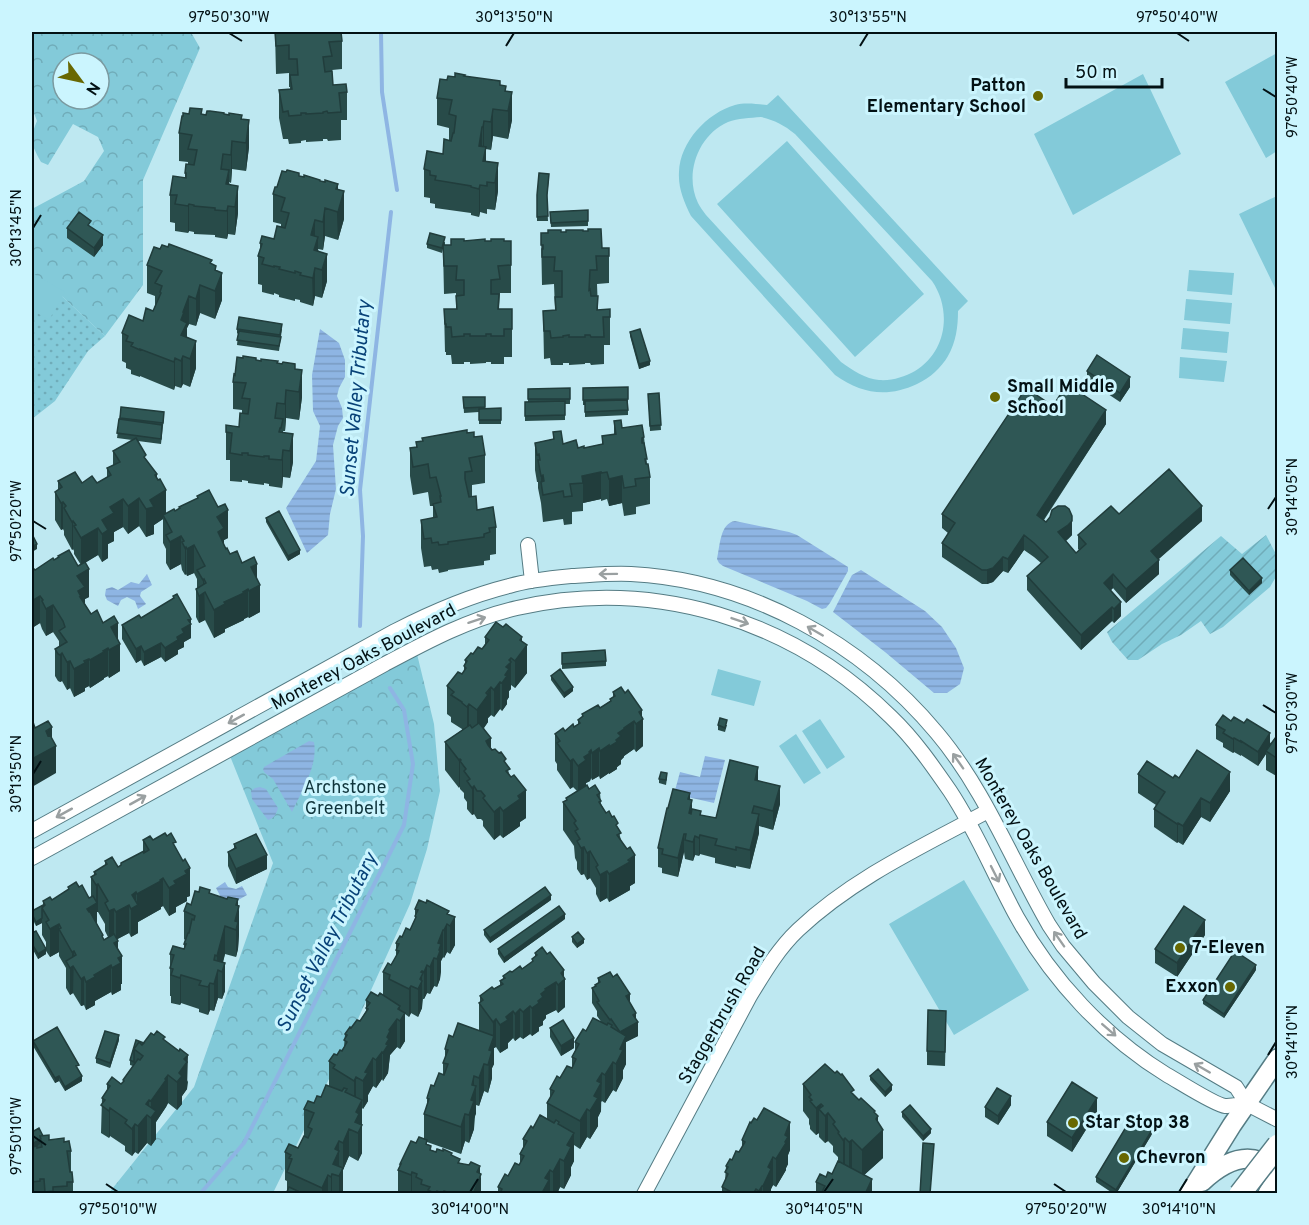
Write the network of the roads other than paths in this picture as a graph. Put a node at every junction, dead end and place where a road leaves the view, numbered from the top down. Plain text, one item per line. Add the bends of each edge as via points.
1 (528, 545) dead end
2 (532, 581) junction
3 (988, 811) junction
4 (969, 822) junction
5 (32, 831) edge
6 (32, 858) edge
7 (1278, 1058) edge
8 (1247, 1104) junction
9 (1278, 1120) edge
10 (1278, 1145) edge
11 (1278, 1171) edge
12 (1278, 1180) edge
13 (1189, 1193) edge
14 (644, 1194) edge
15 (1240, 1194) edge
16 (1269, 1194) edge

1 - 2 street
3 -> 2 street, Monterey Oaks Boulevard via 956,758 917,710 861,660 795,619 726,591 666,578 631,574
2 -> 5 street, Monterey Oaks Boulevard via 471,596 432,612
3 - 4 street, Staggerbrush Road
8 -> 3 street, Monterey Oaks Boulevard via 1236,1087 1162,1044 1094,983 1049,925
6 -> 4 street, Monterey Oaks Boulevard via 437,636 516,608 579,599 643,599 684,605 747,623 799,648 849,681 891,717 923,753
4 -> 8 street, Monterey Oaks Boulevard via 1017,917 1075,999 1153,1066 1222,1106
4 - 14 street, Staggerbrush Road via 868,876 831,902 783,947 750,996
7 - 8 main road
8 - 9 street
8 - 13 main road
10 - 15 highway, bridge
11 - 13 main road via 1258,1160 1234,1161 1213,1172
12 - 16 highway

